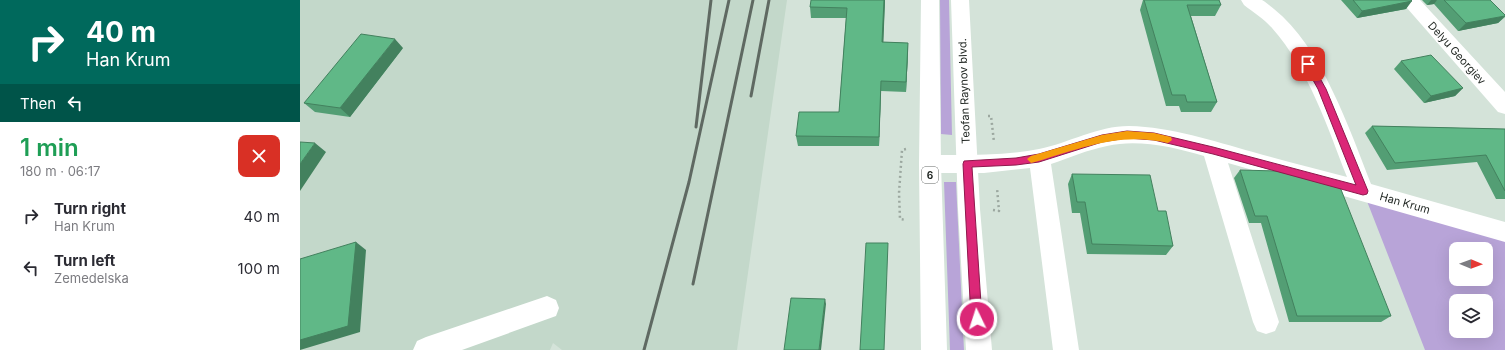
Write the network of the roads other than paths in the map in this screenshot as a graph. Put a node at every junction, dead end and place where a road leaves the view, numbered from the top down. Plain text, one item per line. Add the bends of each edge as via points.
1 (930, 0) edge
2 (960, 0) edge
3 (1250, 0) edge
4 (1409, 0) edge
5 (1505, 106) edge
6 (1213, 150) junction
7 (1039, 158) junction
8 (930, 164) junction
9 (967, 164) junction
10 (1363, 191) junction
11 (1505, 232) edge
12 (546, 308) dead end
13 (1266, 322) dead end
14 (426, 350) edge
15 (934, 350) edge
16 (979, 350) edge
17 (1066, 350) edge

1 - 8 street, 6
2 - 9 street, Teofan Raynov blvd.
3 - 10 street via 1277,22 1301,51 1322,89
4 - 5 street, Delyu Georgiev
6 - 7 street, Han Krum via 1154,136 1127,135 1102,139
6 - 10 street, Han Krum
6 - 13 street
7 - 9 street, Han Krum
7 - 17 street
8 - 9 street, Han Krum
8 - 15 street, 6
9 - 16 street, Teofan Raynov blvd.
10 - 11 street, Han Krum
12 - 14 street

